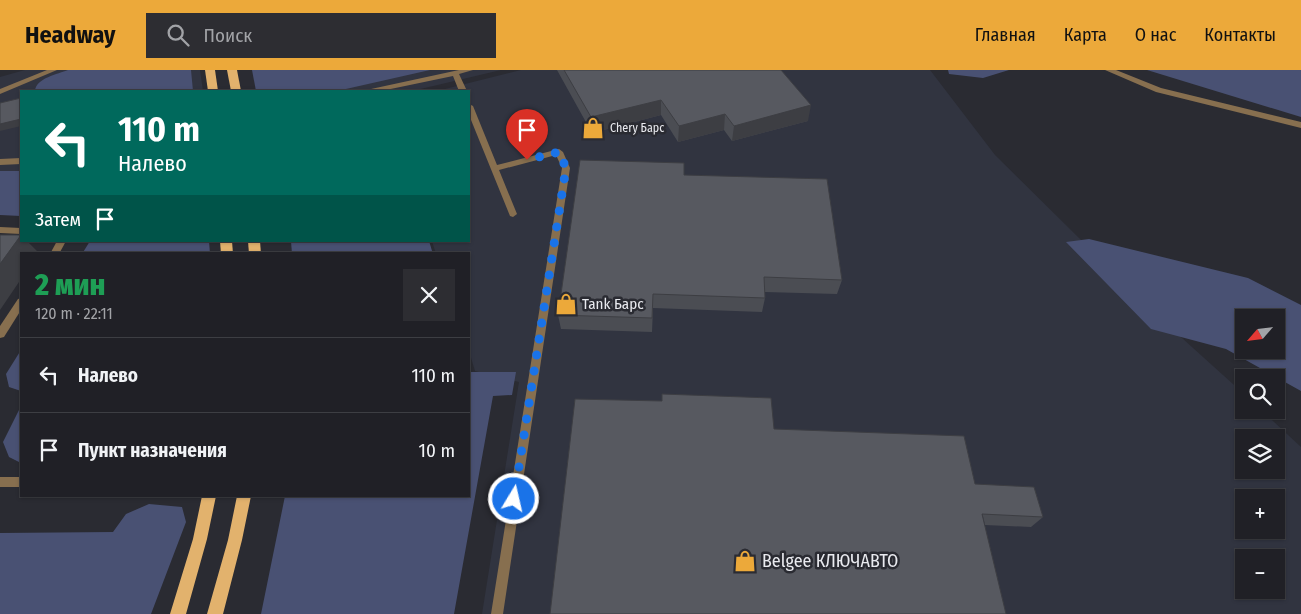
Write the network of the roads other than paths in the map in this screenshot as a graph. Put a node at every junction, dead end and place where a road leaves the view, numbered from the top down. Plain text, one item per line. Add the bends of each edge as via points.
1 (53, 70) edge
2 (210, 70) edge
3 (232, 70) edge
4 (469, 70) edge
5 (1109, 70) edge
6 (455, 73) junction
7 (213, 90) edge
8 (236, 90) edge
9 (376, 90) edge
10 (463, 90) edge
11 (0, 92) edge
12 (470, 108) edge
13 (1301, 126) edge
14 (20, 161) edge
15 (0, 162) edge
16 (494, 168) junction
17 (514, 214) dead end
18 (0, 230) edge
19 (20, 231) edge
20 (20, 304) edge
21 (0, 334) edge
22 (0, 482) edge
23 (20, 482) edge
24 (209, 497) edge
25 (244, 497) edge
26 (178, 614) edge
27 (215, 614) edge
28 (497, 614) edge

1 - 11 street
2 - 7 main road
3 - 8 main road
4 - 6 street
5 - 13 street via 1159,90
6 - 9 street
6 - 10 street
12 - 16 street
14 - 15 street
16 - 17 street
16 - 28 street via 559,152 566,168
18 - 19 street
20 - 21 street
22 - 23 street
24 - 26 main road
25 - 27 main road

